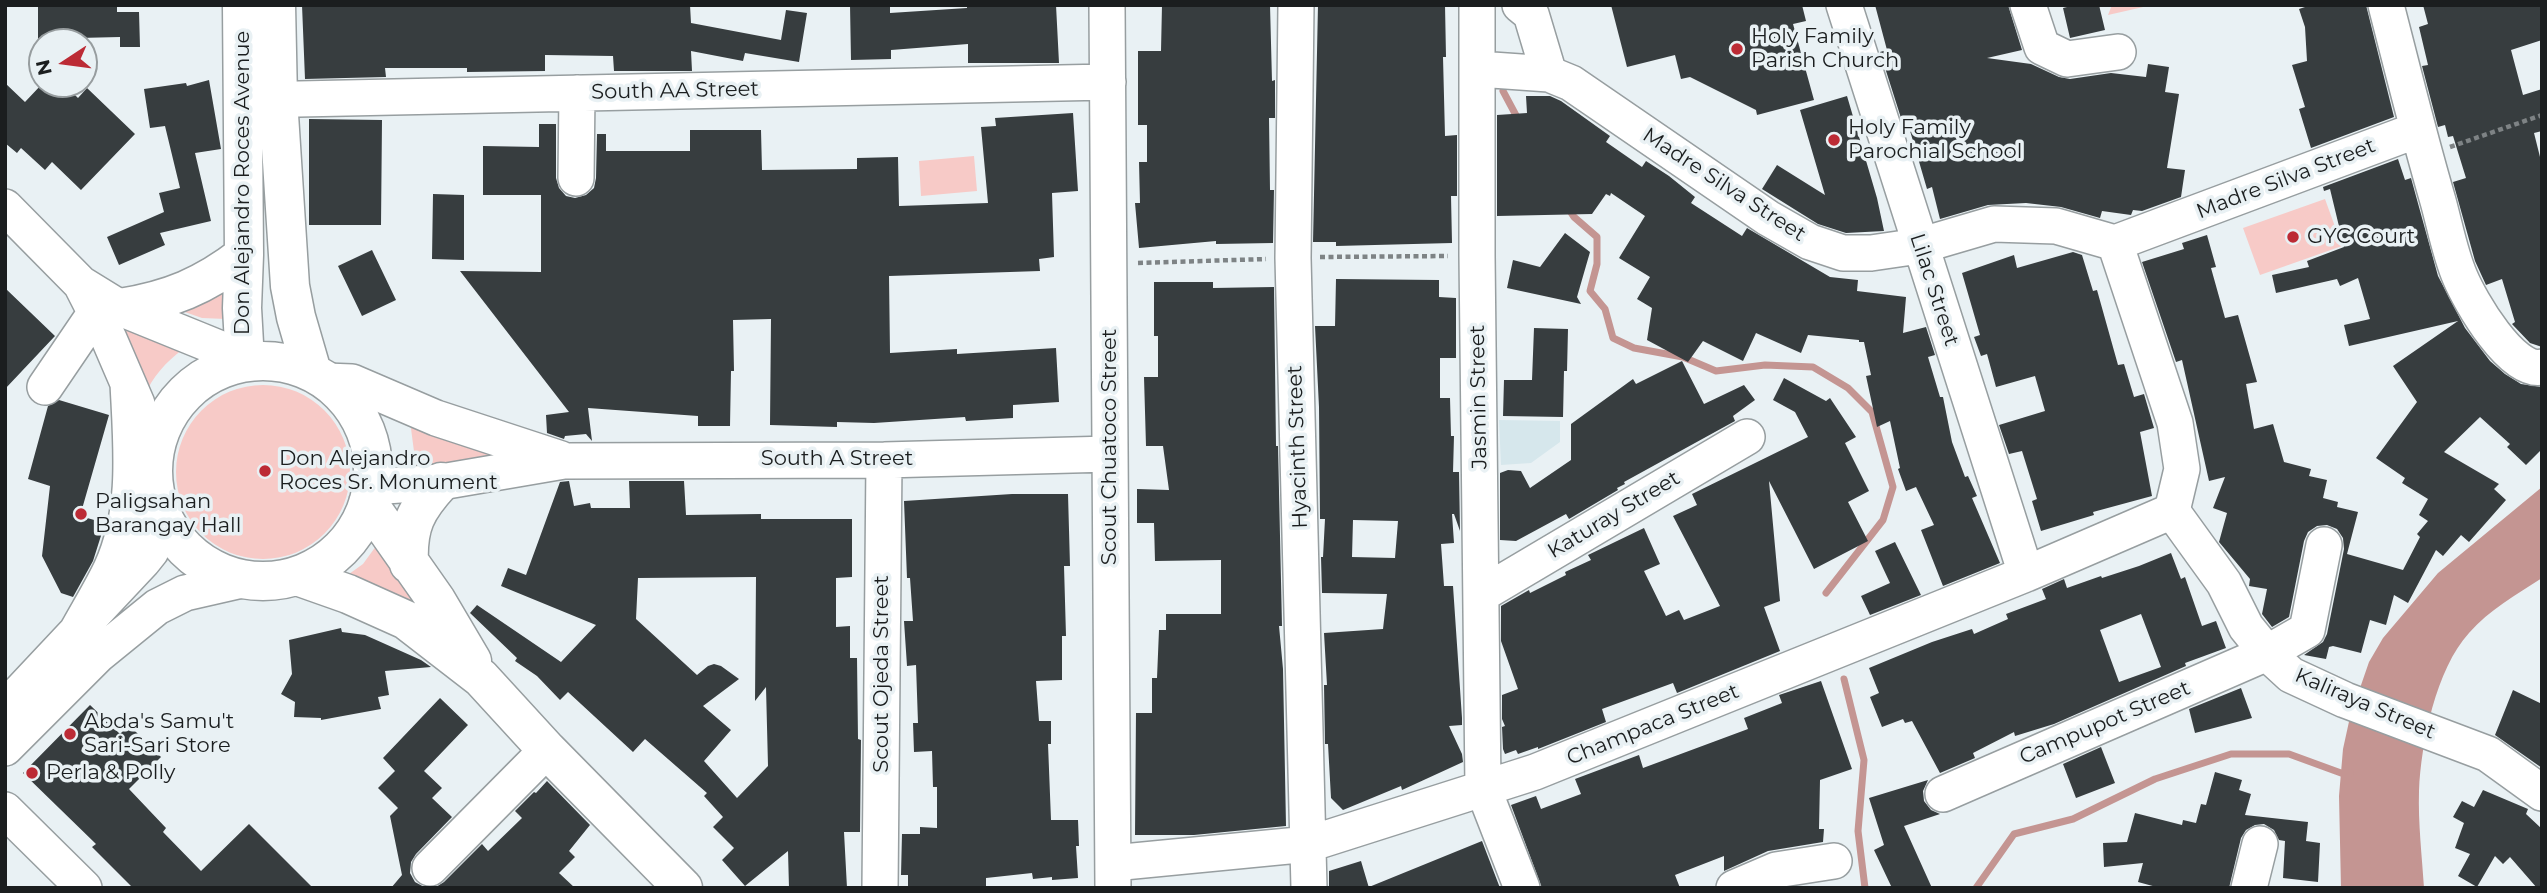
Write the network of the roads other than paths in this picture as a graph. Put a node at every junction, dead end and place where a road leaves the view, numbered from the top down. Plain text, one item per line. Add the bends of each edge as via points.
1 (242, 5) edge
2 (276, 5) edge
3 (1107, 5) edge
4 (1296, 5) edge
5 (1477, 5) edge
6 (1520, 5) edge
7 (1844, 5) edge
8 (2028, 5) edge
9 (2386, 5) edge
10 (2118, 52) dead end
11 (1478, 69) junction
12 (1549, 74) junction
13 (1108, 82) junction
14 (577, 93) junction
15 (260, 100) junction
16 (2421, 143) junction
17 (576, 178) dead end
18 (5, 207) edge
19 (2115, 243) junction
20 (1919, 246) junction
21 (244, 255) junction
22 (99, 301) junction
23 (240, 362) junction
24 (2540, 373) edge
25 (319, 376) junction
26 (128, 383) junction
27 (45, 387) dead end
28 (1747, 437) dead end
29 (154, 454) junction
30 (1110, 454) junction
31 (884, 460) junction
32 (564, 461) junction
33 (441, 482) junction
34 (370, 495) junction
35 (2172, 511) junction
36 (164, 519) junction
37 (2324, 545) dead end
38 (409, 564) junction
39 (2026, 574) junction
40 (297, 576) junction
41 (242, 580) junction
42 (1482, 594) junction
43 (77, 631) junction
44 (2267, 653) junction
45 (481, 678) junction
46 (5, 708) edge
47 (5, 748) edge
48 (547, 751) junction
49 (1483, 789) junction
50 (2542, 793) edge
51 (1942, 794) dead end
52 (5, 810) edge
53 (1309, 844) junction
54 (2260, 844) dead end
55 (1834, 861) dead end
56 (430, 869) dead end
57 (1113, 875) edge
58 (84, 888) edge
59 (684, 888) edge
60 (880, 888) edge
61 (1309, 888) edge
62 (1522, 888) edge
63 (1734, 888) edge
64 (2249, 888) edge

1 - 15 main road, Don Alejandro Roces Avenue
2 - 15 main road, Don Alejandro Roces Avenue
3 - 13 street, Scout Chuatoco Street
4 - 53 street, Hyacinth Street via 1293,258
5 - 11 street, Jasmin Street
6 - 12 street via 1531,13
7 - 20 street, Lilac Street
8 - 10 street via 2042,47 2067,59
9 - 16 street
11 - 12 street, Madre Silva Street
11 - 42 street, Jasmin Street
12 - 20 street, Madre Silva Street via 1571,83 1810,242 1843,253
13 - 14 street, South AA Street
13 - 30 street, Scout Chuatoco Street
14 - 15 street, South AA Street
14 - 17 street
15 - 21 main road, Don Alejandro Roces Avenue
15 - 25 main road, Don Alejandro Roces Avenue via 296,317
16 - 19 street, Madre Silva Street
16 - 24 street via 2459,277 2503,346
18 - 22 street
19 - 20 street, Madre Silva Street via 2056,226 1994,224
19 - 35 street via 2175,424 2182,469
20 - 39 street, Lilac Street
21 - 22 main road via 174,296
21 - 23 main road, Don Alejandro Roces Avenue
22 - 23 street via 221,349
22 - 26 street
22 - 27 street
23 - 25 main road via 283,362
23 - 29 main road via 207,375 181,396 163,423
25 - 32 street, South A Street via 352,382 436,418
25 - 34 main road via 340,392 360,420 371,453
26 - 29 street
26 - 43 street via 131,495 124,532 111,569
28 - 42 street, Katuray Street
29 - 36 main road via 154,487
30 - 31 street, South A Street
30 - 57 street, Scout Chuatoco Street
31 - 32 street, South A Street
31 - 60 street, Scout Ojeda Street
32 - 33 street, South A Street
33 - 34 street, South A Street
33 - 38 main road via 416,513 410,530
34 - 38 main road
34 - 40 main road via 354,532 334,556
35 - 39 street, Champaca Street
35 - 44 street, Kaliraya Street
36 - 41 main road via 196,559
36 - 43 street via 151,551
37 - 44 street, Campupot Street via 2307,630
38 - 45 main road via 436,600
39 - 49 street, Champaca Street
40 - 41 main road
40 - 45 main road via 406,620
41 - 47 street via 185,593 157,607 98,655
42 - 49 street, Jasmin Street
43 - 46 street
44 - 50 street, Kaliraya Street via 2291,675 2345,700 2488,754
44 - 51 street, Campupot Street
45 - 48 main road
48 - 56 street
48 - 59 main road
49 - 53 street, Champaca Street
49 - 62 street
52 - 58 street
53 - 57 street, Champaca Street
53 - 61 street, Hyacinth Street
54 - 64 street
55 - 63 street via 1776,870

